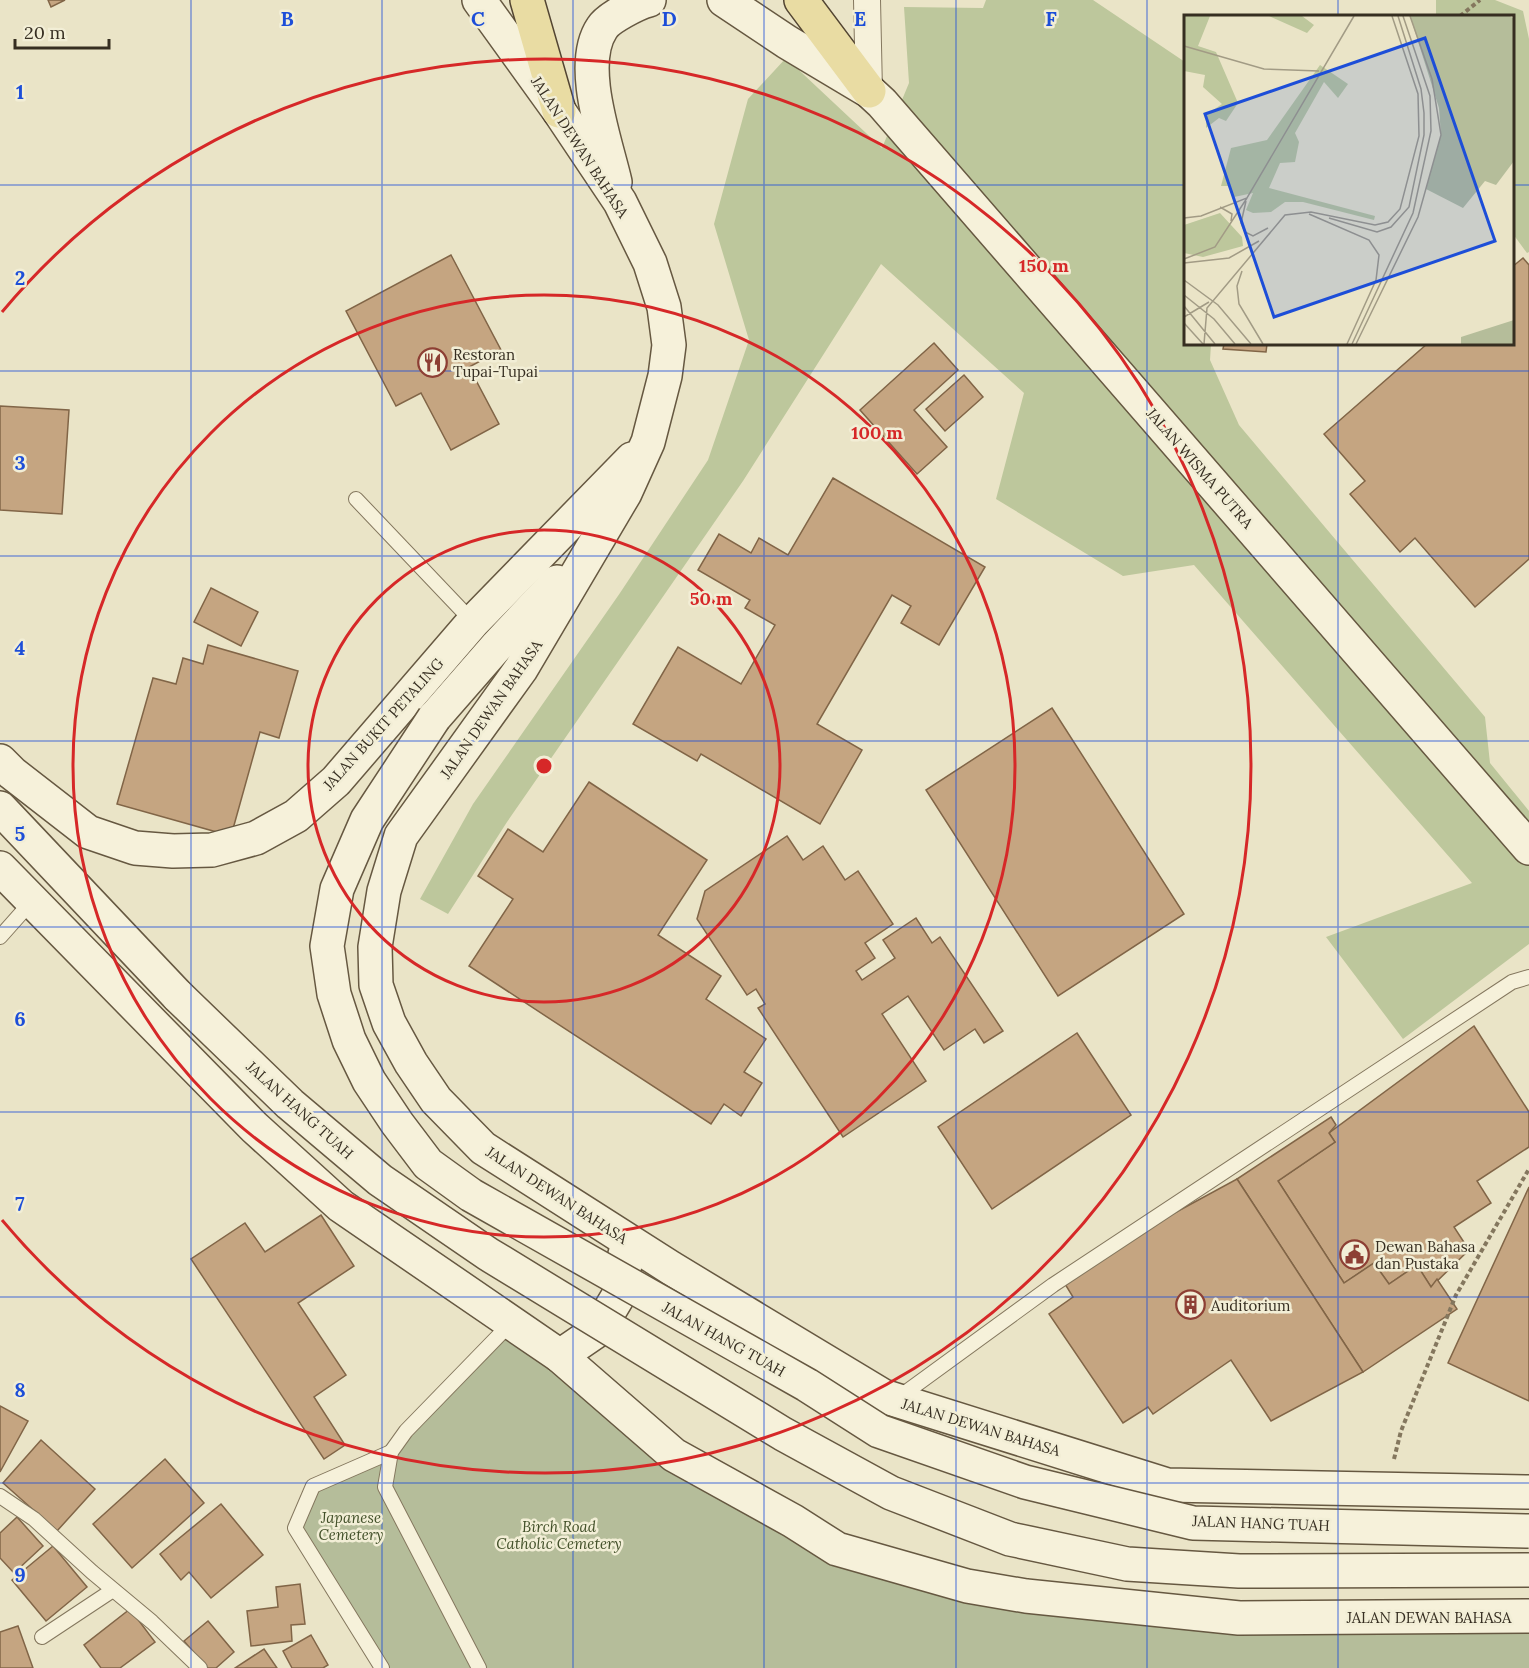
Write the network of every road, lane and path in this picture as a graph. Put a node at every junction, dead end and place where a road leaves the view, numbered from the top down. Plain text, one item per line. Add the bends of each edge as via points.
1 (479, 0) edge
2 (527, 0) edge
3 (649, 0) edge
4 (724, 0) edge
5 (801, 0) edge
6 (867, 0) edge
7 (1480, 0) edge
8 (1461, 15) edge
9 (868, 91) junction
10 (559, 111) junction
11 (620, 202) junction
12 (648, 442) junction
13 (356, 499) dead end
14 (602, 535) junction
15 (473, 622) junction
16 (0, 761) edge
17 (0, 808) edge
18 (1529, 848) edge
19 (0, 868) edge
20 (32, 902) junction
21 (0, 937) edge
22 (1529, 977) edge
23 (1529, 1169) edge
24 (616, 1233) junction
25 (512, 1322) junction
26 (560, 1356) junction
27 (895, 1400) junction
28 (391, 1452) junction
29 (1388, 1489) junction
30 (1529, 1492) edge
31 (0, 1496) edge
32 (1529, 1530) edge
33 (1529, 1570) edge
34 (113, 1590) junction
35 (1529, 1616) edge
36 (42, 1637) dead end
37 (200, 1668) edge
38 (382, 1668) edge
39 (479, 1668) edge

1 - 10 main road, JALAN DEWAN BAHASA
2 - 10 main road
3 - 11 main road via 602,27 594,45 594,94
4 - 9 main road, JALAN WISMA PUTRA
5 - 9 main road
6 - 9 street
7 - 8 path
9 - 18 main road, JALAN WISMA PUTRA
10 - 11 main road, JALAN DEWAN BAHASA
11 - 12 main road, JALAN DEWAN BAHASA via 650,263 664,307 669,345
12 - 14 main road, JALAN DEWAN BAHASA
12 - 15 main road, JALAN BUKIT PETALING
13 - 15 lane
14 - 24 main road, JALAN DEWAN BAHASA via 521,669 401,836 384,891 375,957 376,985 389,1023 436,1100 483,1148
14 - 32 main road, JALAN HANG TUAH, bridge via 434,718 367,820 337,889 327,946 334,994 349,1040 369,1081 428,1164 471,1196 807,1385 879,1431 1025,1482 1193,1523
15 - 16 main road, JALAN BUKIT PETALING via 336,781 296,816 256,838 212,850 135,848 88,832
17 - 33 main road, JALAN HANG TUAH, bridge via 178,996 290,1104 380,1180 488,1254 783,1434 891,1492 1010,1539 1127,1564 1239,1571
19 - 20 main road, JALAN DEWAN BAHASA
20 - 21 lane
20 - 25 main road, JALAN DEWAN BAHASA via 254,1127 341,1206
22 - 27 lane via 1512,982 1053,1285
23 - 29 path via 1456,1295 1401,1431
24 - 26 main road via 626,1258 620,1293 598,1330
24 - 27 main road, JALAN DEWAN BAHASA via 882,1396
25 - 26 main road, JALAN DEWAN BAHASA
25 - 28 lane via 406,1431
26 - 35 main road, JALAN DEWAN BAHASA via 674,1455 837,1549 967,1586 1026,1596 1239,1618
27 - 29 main road, JALAN DEWAN BAHASA via 1167,1485
28 - 38 lane via 313,1486 295,1528
28 - 39 lane via 385,1487
29 - 30 main road, JALAN DEWAN BAHASA
31 - 34 lane via 34,1519
34 - 36 lane
34 - 37 lane

